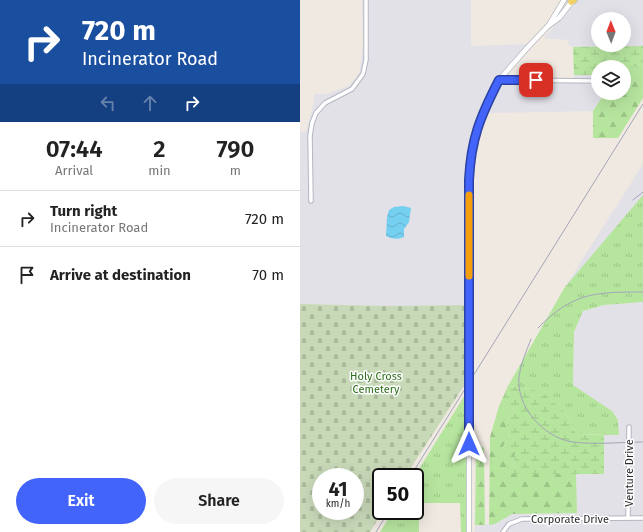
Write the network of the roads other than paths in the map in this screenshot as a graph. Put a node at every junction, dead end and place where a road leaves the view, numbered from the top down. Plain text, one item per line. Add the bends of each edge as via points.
1 (366, 0) edge
2 (564, 0) edge
3 (572, 1) edge
4 (548, 26) junction
5 (499, 80) junction
6 (591, 80) edge
7 (311, 201) dead end
8 (629, 427) dead end
9 (628, 518) junction
10 (643, 518) edge
11 (469, 532) edge
12 (503, 532) edge

1 - 7 street via 366,60 363,74 352,89 325,103 316,113 312,124
2 - 4 main road
3 - 4 main road via 559,18
4 - 5 main road
5 - 6 street
5 - 11 main road via 477,130 470,164
8 - 9 street, Venture Drive
9 - 10 street, Corporate Drive
9 - 12 street, Corporate Drive via 522,519 509,524

